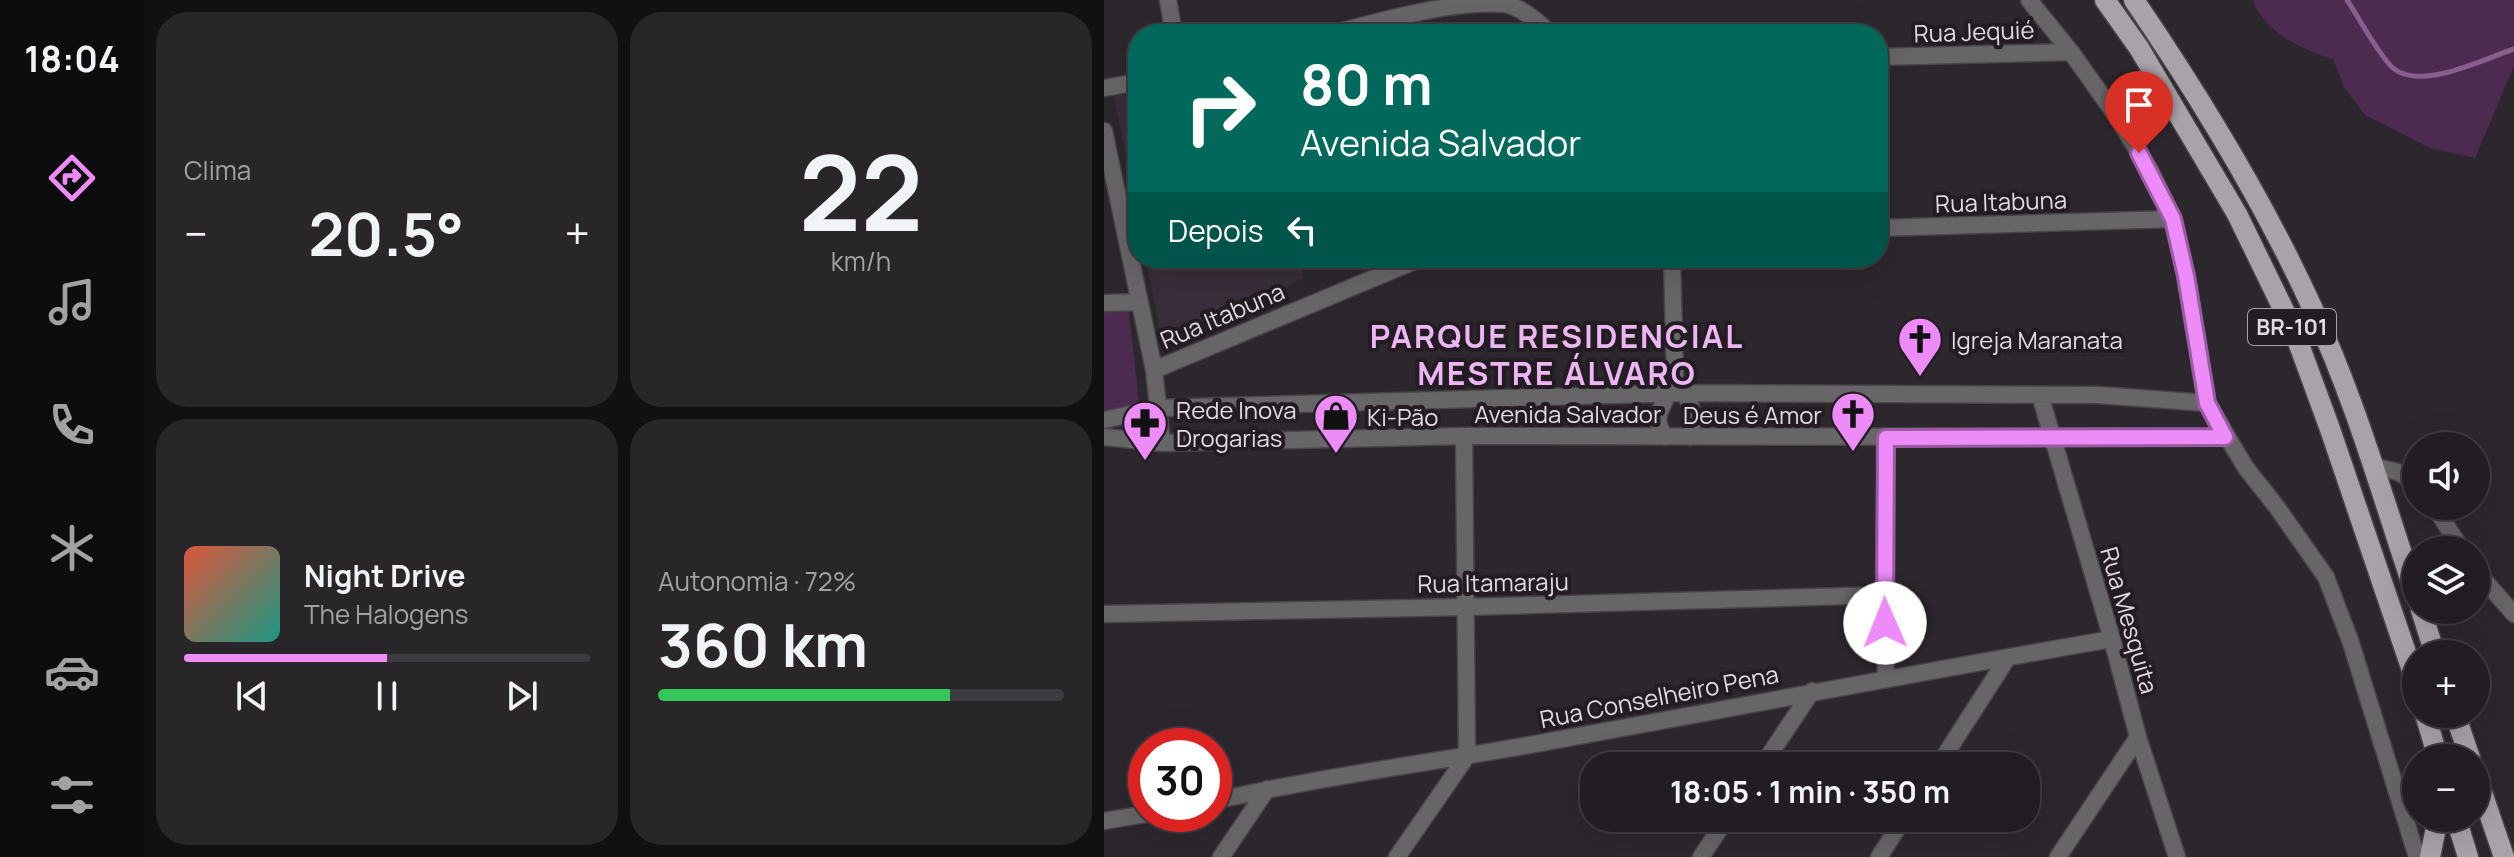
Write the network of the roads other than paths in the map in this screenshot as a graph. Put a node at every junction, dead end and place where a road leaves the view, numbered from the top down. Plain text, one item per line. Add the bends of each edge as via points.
1 (1168, 0) edge
2 (2029, 0) edge
3 (2105, 0) edge
4 (2134, 0) edge
5 (1486, 1) edge
6 (1172, 24) edge
7 (1368, 24) edge
8 (1540, 24) edge
9 (2071, 52) junction
10 (1888, 57) edge
11 (1128, 84) edge
12 (1104, 88) edge
13 (1104, 131) edge
14 (2173, 219) junction
15 (1888, 228) edge
16 (1128, 248) edge
17 (1132, 268) edge
18 (1398, 268) edge
19 (1672, 268) edge
20 (1139, 302) junction
21 (1104, 303) edge
22 (1154, 370) junction
23 (1675, 388) junction
24 (2040, 395) junction
25 (2207, 403) junction
26 (1159, 408) junction
27 (1104, 420) edge
28 (1464, 436) junction
29 (1104, 437) edge
30 (1664, 437) junction
31 (1690, 437) junction
32 (2051, 437) junction
33 (2225, 437) junction
34 (1886, 438) junction
35 (1162, 443) junction
36 (2372, 466) junction
37 (2402, 474) edge
38 (2402, 555) edge
39 (2490, 587) edge
40 (1884, 595) junction
41 (1467, 607) junction
42 (1104, 614) edge
43 (2514, 614) edge
44 (2112, 639) junction
45 (2402, 641) edge
46 (2008, 657) junction
47 (1886, 679) junction
48 (1812, 691) junction
49 (2138, 737) junction
50 (1771, 752) edge
51 (1947, 752) edge
52 (1467, 756) junction
53 (1267, 789) junction
54 (1232, 797) edge
55 (2490, 816) edge
56 (1128, 817) edge
57 (1104, 821) edge
58 (1718, 832) edge
59 (1895, 832) edge
60 (2435, 832) edge
61 (2460, 832) edge
62 (1221, 857) edge
63 (1397, 857) edge
64 (1701, 857) edge
65 (1879, 857) edge
66 (2058, 857) edge
67 (2177, 857) edge
68 (2417, 857) edge
69 (2430, 857) edge
70 (2468, 857) edge
71 (2504, 857) edge

1 - 6 street
2 - 9 street
3 - 45 main road, BR-101 via 2237,214 2294,331
4 - 36 main road, BR-101 via 2199,98 2280,240 2324,335
5 - 7 street
5 - 8 street via 1506,4
9 - 10 street, Rua Jequié
9 - 14 street via 2151,172
11 - 12 street
13 - 16 street
14 - 15 street, Rua Itabuna
14 - 25 street
17 - 20 street
18 - 22 street, Rua Itabuna
19 - 23 street
20 - 21 street
20 - 22 street
22 - 26 street, Rua Itabuna
23 - 24 street, Avenida Salvador
23 - 26 street, Avenida Salvador
23 - 30 street via 1659,413
23 - 31 street via 1694,410
24 - 25 street, Avenida Salvador
24 - 32 street, Rua Mesquita
25 - 33 street
26 - 27 street, Avenida Salvador
26 - 35 street, Rua Itabuna
28 - 30 street, Avenida Salvador
28 - 35 street, Avenida Salvador
28 - 41 street
29 - 35 street, Avenida Salvador
30 - 31 street, Avenida Salvador
31 - 34 street, Avenida Salvador
32 - 33 street, Avenida Salvador
32 - 34 street, Avenida Salvador
32 - 44 street, Rua Mesquita
33 - 68 street via 2326,577
34 - 40 street
36 - 37 street
36 - 38 main road, BR-101
39 - 43 street
40 - 41 street, Rua Itamaraju
40 - 47 street
41 - 42 street, Rua Itamaraju
41 - 52 street
44 - 46 street, Rua Conselheiro Pena
44 - 49 street, Rua Mesquita
46 - 47 street, Rua Conselheiro Pena
46 - 51 street
47 - 48 street, Rua Conselheiro Pena
48 - 50 street
48 - 52 street, Rua Conselheiro Pena
49 - 66 street
49 - 67 street, Rua Mesquita
52 - 53 street, Rua Conselheiro Pena
52 - 63 street
53 - 54 street, Rua Conselheiro Pena
53 - 62 street
55 - 71 main road
56 - 57 street
58 - 64 street
59 - 65 street
60 - 69 main road
61 - 70 main road

